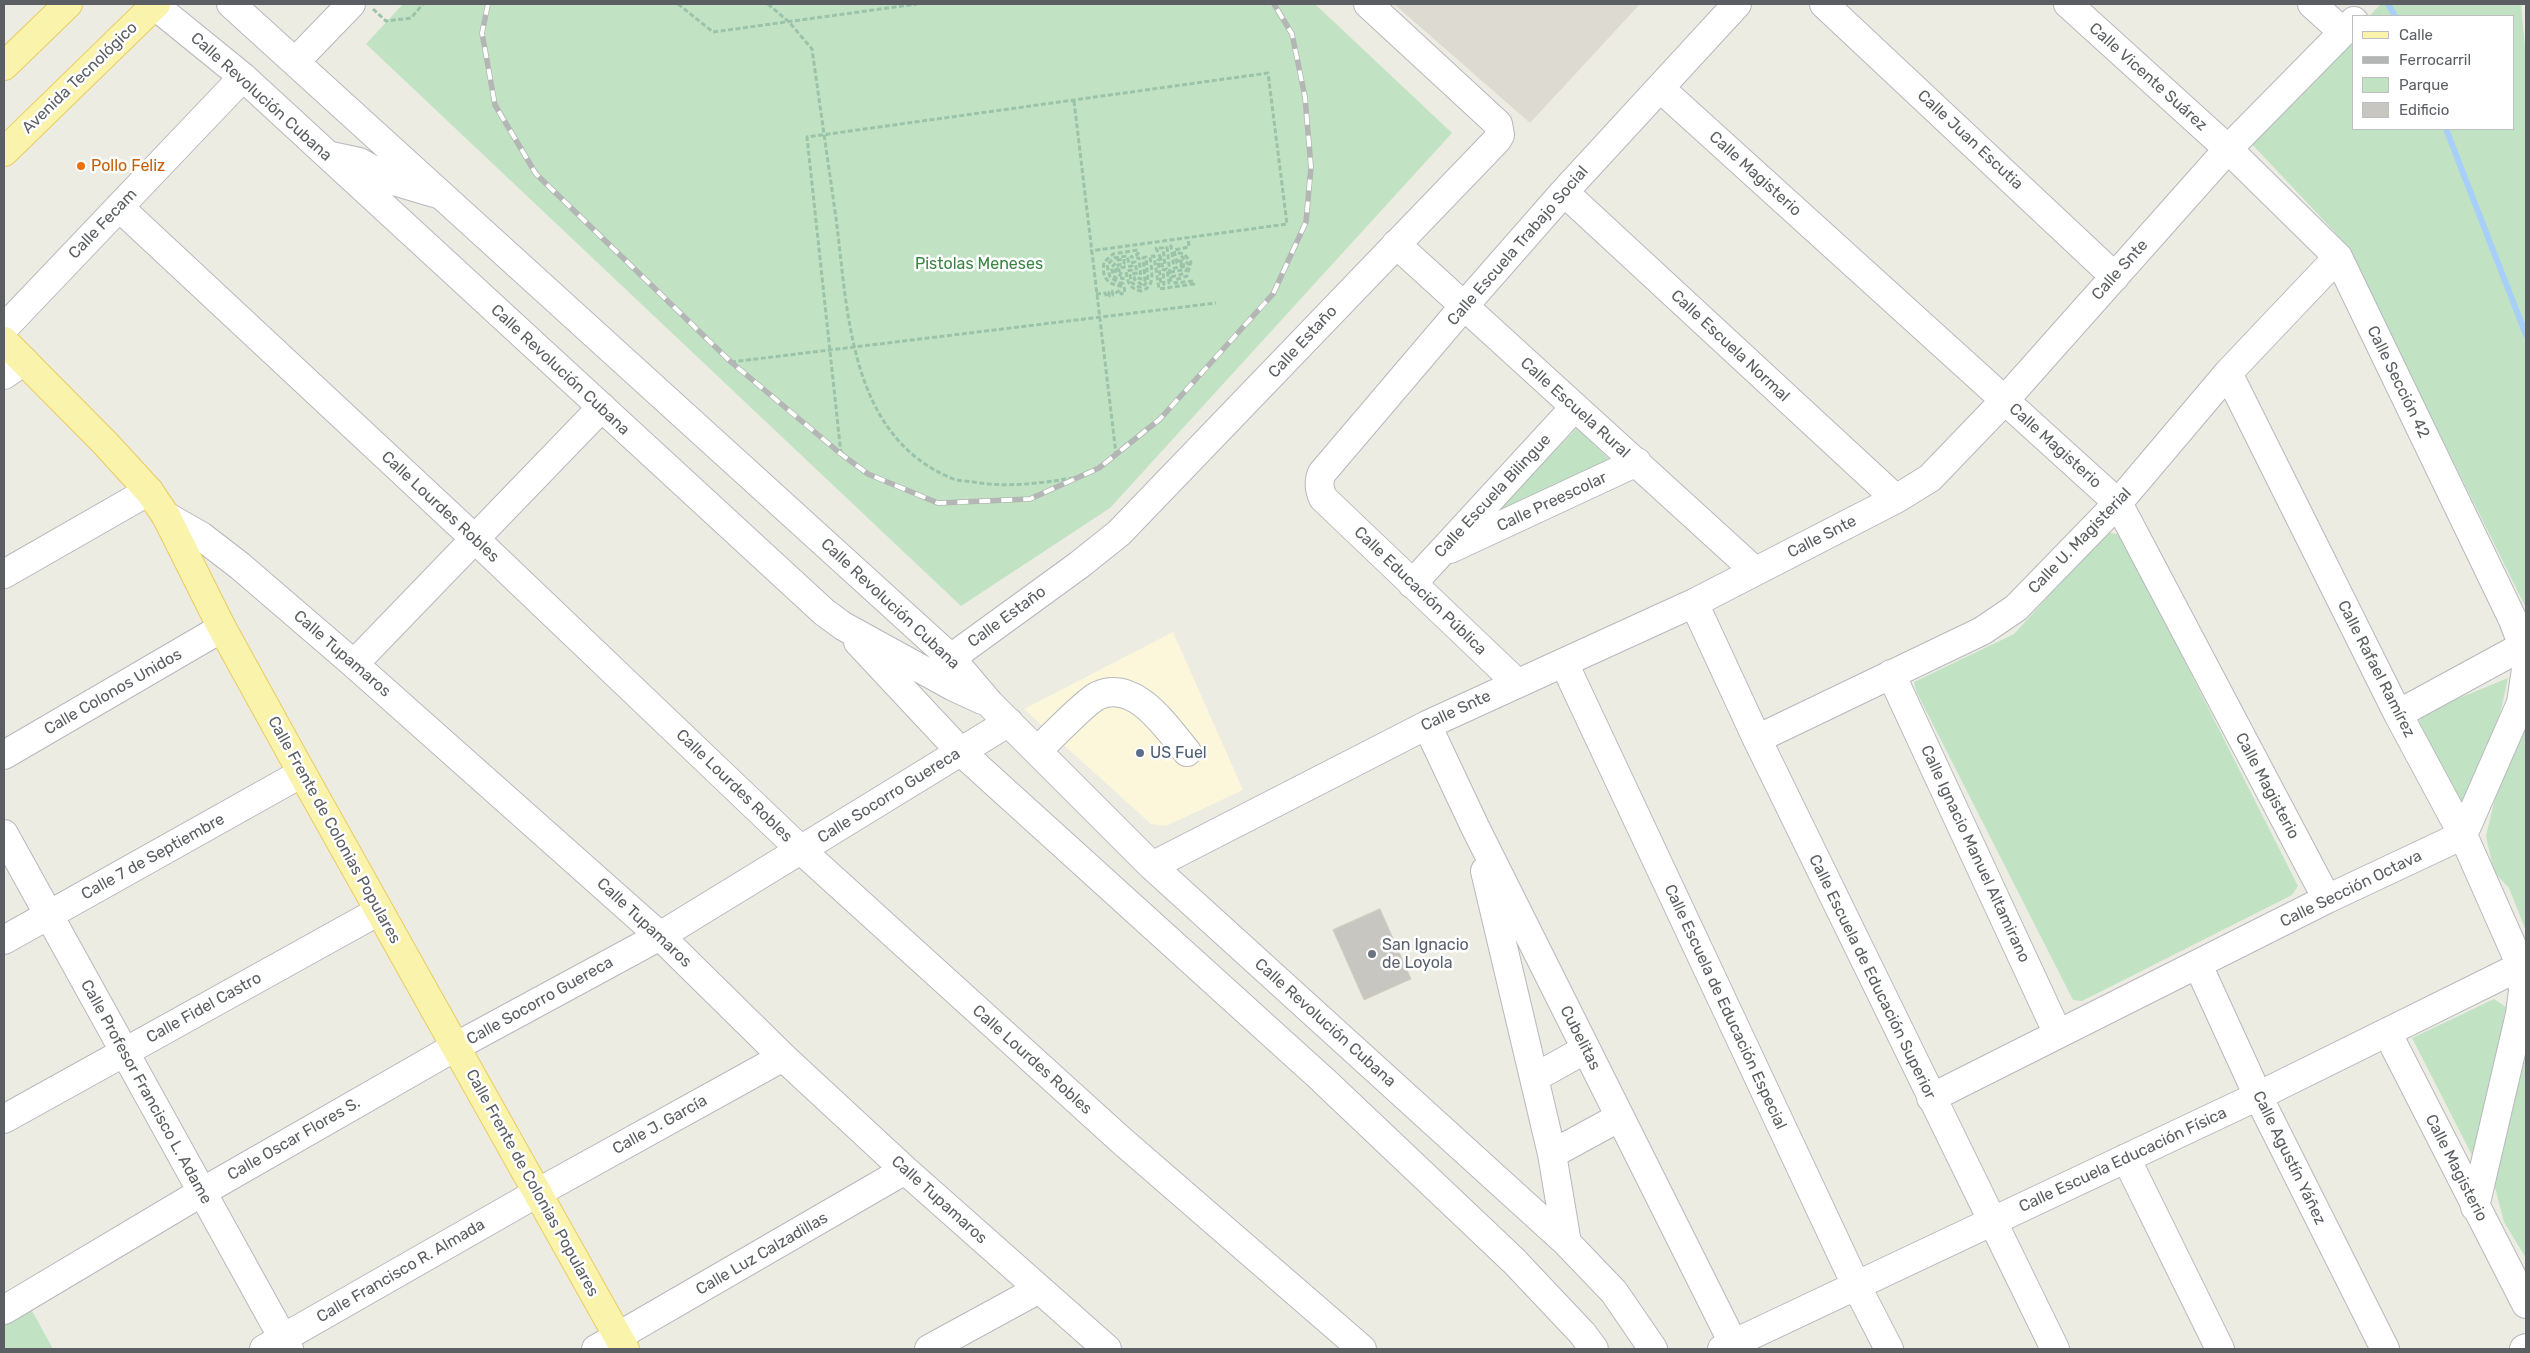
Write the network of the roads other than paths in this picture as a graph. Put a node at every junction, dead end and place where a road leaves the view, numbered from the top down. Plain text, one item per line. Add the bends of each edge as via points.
1 (68, 4) edge
2 (154, 4) edge
3 (231, 4) edge
4 (351, 4) edge
5 (1368, 4) edge
6 (1737, 4) edge
7 (1824, 4) edge
8 (2068, 4) edge
9 (2312, 4) edge
10 (2370, 4) edge
11 (2360, 15) edge
12 (2352, 23) edge
13 (295, 62) junction
14 (4, 66) edge
15 (243, 77) junction
16 (1660, 88) junction
17 (2228, 150) junction
18 (4, 152) edge
19 (327, 155) junction
20 (1564, 192) junction
21 (442, 194) junction
22 (120, 207) junction
23 (1396, 244) junction
24 (2338, 257) junction
25 (2115, 277) junction
26 (1464, 306) junction
27 (4, 328) edge
28 (4, 341) edge
29 (14, 368) edge
30 (2228, 373) junction
31 (2004, 401) junction
32 (602, 408) junction
33 (1574, 408) junction
34 (1637, 462) junction
35 (149, 490) junction
36 (1323, 498) joint
37 (1896, 500) junction
38 (2118, 503) junction
39 (166, 516) junction
40 (474, 539) junction
41 (1440, 554) junction
42 (1755, 571) junction
43 (4, 574) edge
44 (1412, 584) junction
45 (1694, 603) junction
46 (843, 626) junction
47 (222, 628) junction
48 (2523, 646) junction
49 (951, 658) junction
50 (1564, 663) junction
51 (354, 664) junction
52 (1891, 674) junction
53 (1517, 683) junction
54 (999, 713) junction
55 (2398, 714) junction
56 (1427, 725) junction
57 (1757, 739) junction
58 (1038, 750) junction
59 (960, 751) junction
60 (1187, 752) dead end
61 (4, 755) edge
62 (302, 773) junction
63 (1475, 827) junction
64 (4, 834) edge
65 (2463, 834) junction
66 (801, 850) junction
67 (1152, 866) junction
68 (2327, 899) junction
69 (379, 911) junction
70 (49, 915) junction
71 (660, 936) junction
72 (4, 940) edge
73 (2198, 965) junction
74 (2521, 966) junction
75 (2387, 1032) junction
76 (2058, 1034) junction
77 (456, 1047) junction
78 (1586, 1049) junction
79 (124, 1052) junction
80 (783, 1057) junction
81 (1534, 1078) junction
82 (2258, 1096) junction
83 (1931, 1098) junction
84 (1620, 1117) junction
85 (4, 1119) edge
86 (1552, 1154) junction
87 (2126, 1158) junction
88 (905, 1170) junction
89 (202, 1192) junction
90 (537, 1193) junction
91 (2475, 1207) junction
92 (1992, 1221) junction
93 (1567, 1243) junction
94 (1856, 1285) junction
95 (1039, 1289) junction
96 (2526, 1304) edge
97 (4, 1310) edge
98 (613, 1345) edge
99 (279, 1346) edge
100 (1731, 1347) edge
101 (929, 1349) edge
102 (1107, 1349) edge
103 (1362, 1349) edge
104 (1594, 1349) edge
105 (1653, 1349) edge
106 (1889, 1349) edge
107 (2055, 1349) edge
108 (2220, 1349) edge
109 (2385, 1349) edge

1 - 14 main road
2 - 15 street, Calle Revolución Cubana
2 - 18 main road, Avenida Tecnológico
3 - 13 street, Calle Revolución Cubana
4 - 13 street
5 - 23 street, Calle Estaño via 1498,124 1500,130 1497,140
6 - 16 street, Calle Escuela Trabajo Social
7 - 25 street, Calle Juan Escutia
8 - 17 street, Calle Vicente Suárez
9 - 12 street
10 - 11 street, Calle Snte
12 - 17 street, Calle Snte
13 - 21 street, Calle Revolución Cubana
15 - 19 street, Calle Revolución Cubana
15 - 22 street, Calle Fecam
16 - 20 street, Calle Escuela Trabajo Social
16 - 31 street, Calle Magisterio
17 - 24 street, Calle Sección 42
17 - 25 street, Calle Snte
19 - 21 street via 354,160 394,181
19 - 32 street, Calle Revolución Cubana
20 - 26 street, Calle Escuela Trabajo Social
20 - 37 street, Calle Escuela Normal
21 - 49 street, Calle Revolución Cubana
22 - 27 street, Calle Fecam
22 - 40 street, Calle Lourdes Robles
23 - 26 street, Calle Escuela Rural
23 - 49 street, Calle Estaño via 1119,533
24 - 30 street, Calle U. Magisterial
24 - 48 street, Calle Sección 42
25 - 31 street, Calle Snte
26 - 33 street, Calle Escuela Rural
26 - 36 street, Calle Escuela Trabajo Social via 1322,473 1319,490
28 - 29 main road, Calle Frente de Colonias Populares
29 - 35 main road, Calle Frente de Colonias Populares
30 - 38 street, Calle U. Magisterial
30 - 55 street, Calle Rafael Ramírez
31 - 37 street, Calle Snte via 1930,478
31 - 38 street, Calle Magisterio
32 - 40 street
32 - 46 street, Calle Revolución Cubana
33 - 34 street, Calle Escuela Rural
33 - 41 street, Calle Escuela Bilingue
34 - 41 street, Calle Preescolar
34 - 42 street, Calle Escuela Rural
35 - 39 main road, Calle Frente de Colonias Populares
35 - 43 street
36 - 44 street, Calle Educación Pública
37 - 42 street, Calle Snte
38 - 52 street, Calle U. Magisterial via 2016,608 1999,621
38 - 68 street, Calle Magisterio
39 - 47 main road, Calle Frente de Colonias Populares
39 - 51 street, Calle Tupamaros via 201,536 232,560
40 - 51 street
40 - 66 street, Calle Lourdes Robles
41 - 44 street, Calle Escuela Bilingue
42 - 45 street, Calle Snte
44 - 53 street, Calle Educación Pública
45 - 50 street, Calle Snte
45 - 57 street, Calle Escuela de Educación Superior
46 - 54 street, Calle Revolución Cubana
46 - 59 street
47 - 61 street, Calle Colonos Unidos
47 - 62 main road, Calle Frente de Colonias Populares
48 - 55 street
48 - 65 street via 2526,669 2521,703
49 - 54 street, Calle Revolución Cubana
50 - 53 street, Calle Snte
50 - 94 street, Calle Escuela de Educación Especial
51 - 71 street, Calle Tupamaros
52 - 57 street, Calle U. Magisterial
52 - 76 street, Calle Ignacio Manuel Altamirano
53 - 56 street, Calle Snte
54 - 58 street, Calle Revolución Cubana
54 - 59 street, Calle Socorro Guereca
55 - 65 street, Calle Rafael Ramírez
56 - 63 street, Cubelitas
56 - 67 street, Calle Snte
57 - 83 street, Calle Escuela de Educación Superior
58 - 60 street via 1096,697 1121,692 1140,701 1157,716
58 - 67 street, Calle Revolución Cubana
59 - 66 street, Calle Socorro Guereca
59 - 104 street via 1322,1079 1514,1261
62 - 69 main road, Calle Frente de Colonias Populares
62 - 70 street, Calle 7 de Septiembre
63 - 78 street, Cubelitas
63 - 81 street
64 - 70 street, Calle Profesor Francisco L. Adame
65 - 68 street, Calle Sección Octava
65 - 74 street, Calle Rafael Ramírez
66 - 71 street, Calle Socorro Guereca
66 - 103 street, Calle Lourdes Robles via 1122,1141
67 - 93 street, Calle Revolución Cubana
68 - 73 street, Calle Sección Octava
69 - 77 main road, Calle Frente de Colonias Populares
69 - 79 street, Calle Fidel Castro
70 - 72 street, Calle 7 de Septiembre
70 - 79 street, Calle Profesor Francisco L. Adame
71 - 77 street, Calle Socorro Guereca
71 - 80 street, Calle Tupamaros
73 - 76 street, Calle Sección Octava
73 - 82 street, Calle Agustín Yáñez
74 - 75 street, Calle Escuela Educación Física
74 - 91 street, Calle Rafael Ramírez via 2523,991 2520,1014
75 - 82 street, Calle Escuela Educación Física
75 - 91 street, Calle Magisterio
76 - 83 street, Calle Sección Octava
77 - 89 street, Calle Oscar Flores S.
77 - 90 main road, Calle Frente de Colonias Populares
78 - 81 street
78 - 84 street, Cubelitas
79 - 85 street, Calle Fidel Castro
79 - 89 street, Calle Profesor Francisco L. Adame
80 - 88 street, Calle Tupamaros
80 - 90 street, Calle J. García
81 - 86 street
82 - 87 street, Calle Escuela Educación Física
82 - 109 street, Calle Agustín Yáñez
83 - 92 street, Calle Escuela de Educación Superior
84 - 86 street
84 - 100 street, Cubelitas
86 - 93 street
87 - 92 street, Calle Escuela Educación Física
87 - 108 street
88 - 95 street, Calle Tupamaros
88 - 98 street, Calle Luz Calzadillas
89 - 97 street, Calle Oscar Flores S.
89 - 99 street, Calle Profesor Francisco L. Adame
90 - 98 main road, Calle Frente de Colonias Populares
90 - 99 street, Calle Francisco R. Almada
91 - 96 street, Calle Magisterio
92 - 94 street, Calle Escuela Educación Física
92 - 107 street, Calle Escuela de Educación Superior
93 - 105 street, Calle Revolución Cubana via 1614,1292
94 - 100 street, Calle Escuela Educación Física
94 - 106 street, Calle Escuela de Educación Especial
95 - 101 street
95 - 102 street, Calle Tupamaros

